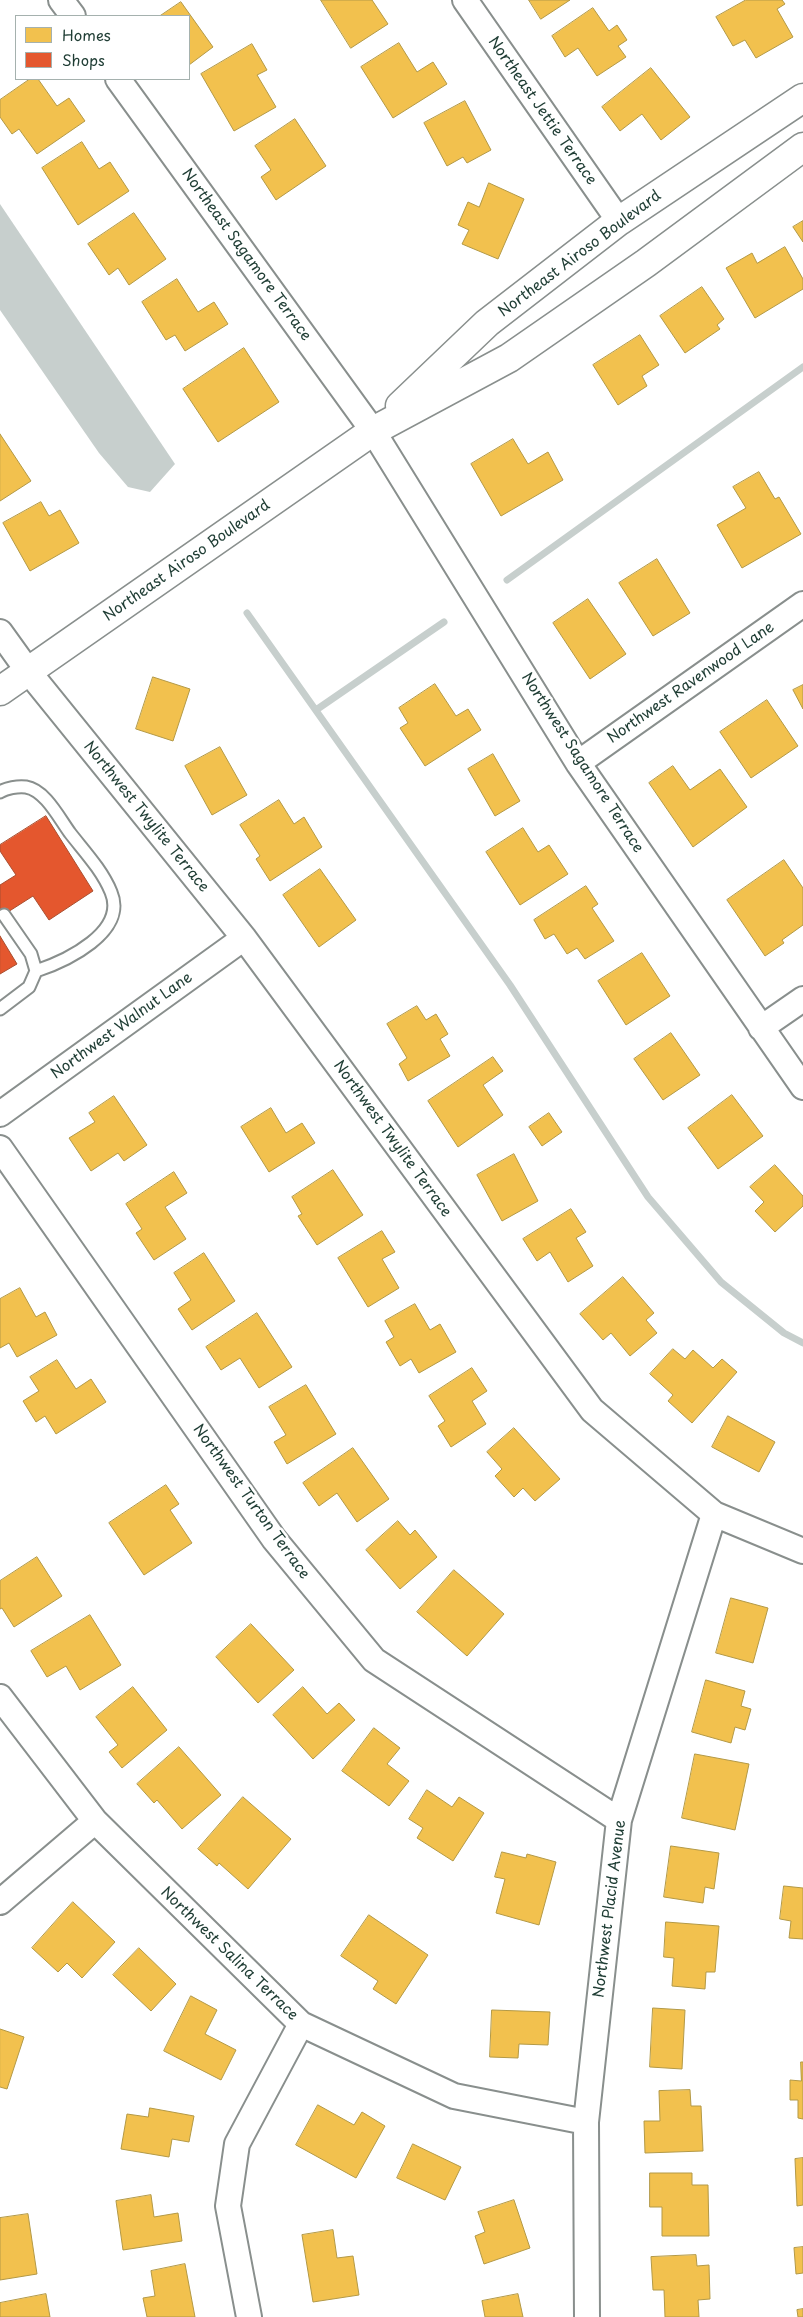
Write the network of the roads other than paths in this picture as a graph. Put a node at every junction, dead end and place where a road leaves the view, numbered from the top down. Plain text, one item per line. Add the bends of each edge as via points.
1 (61, 0) edge
2 (465, 0) edge
3 (72, 15) edge
4 (119, 80) edge
5 (803, 98) edge
6 (803, 147) edge
7 (619, 221) junction
8 (373, 432) junction
9 (803, 604) edge
10 (0, 632) edge
11 (28, 671) junction
12 (0, 691) edge
13 (578, 762) junction
14 (0, 792) edge
15 (4, 915) dead end
16 (244, 938) junction
17 (36, 971) junction
18 (803, 998) edge
19 (0, 1009) edge
20 (761, 1028) junction
21 (803, 1087) edge
22 (0, 1114) edge
23 (0, 1148) edge
24 (714, 1514) junction
25 (803, 1551) edge
26 (0, 1697) edge
27 (619, 1820) junction
28 (95, 1821) junction
29 (0, 1902) edge
30 (301, 2024) junction
31 (586, 2122) junction
32 (250, 2317) edge
33 (587, 2317) edge

1 - 3 street
2 - 7 street, Northeast Jettie Terrace
4 - 8 street, Northeast Sagamore Terrace
5 - 7 main road, Northeast Airoso Boulevard
6 - 8 main road, Northeast Airoso Boulevard via 646,263 508,358
7 - 8 main road, Northeast Airoso Boulevard via 487,323
8 - 11 main road, Northeast Airoso Boulevard
8 - 13 street, Northwest Sagamore Terrace
9 - 13 street, Northwest Ravenwood Lane
10 - 11 street, Northwest Twylite Terrace
11 - 12 main road, Northeast Airoso Boulevard
11 - 16 street, Northwest Twylite Terrace
13 - 20 street, Northwest Sagamore Terrace
14 - 17 lane via 26,787 42,796 112,893 114,911 107,928 72,957
15 - 17 lane via 31,954
16 - 22 street, Northwest Walnut Lane
16 - 24 street, Northwest Twylite Terrace via 592,1410
17 - 19 lane via 29,987
18 - 20 street
20 - 21 street, Northwest Sagamore Terrace
23 - 27 street, Northwest Turton Terrace via 274,1539 374,1660
24 - 25 street, Northwest Twylite Terrace
24 - 27 street, Northwest Placid Avenue
26 - 28 street, Northwest Salina Terrace
27 - 31 street, Northwest Placid Avenue
28 - 29 street
28 - 30 street, Northwest Salina Terrace
30 - 31 street, Northwest Salina Terrace via 454,2096
30 - 32 street via 237,2144 228,2206
31 - 33 street, Northwest Placid Avenue

